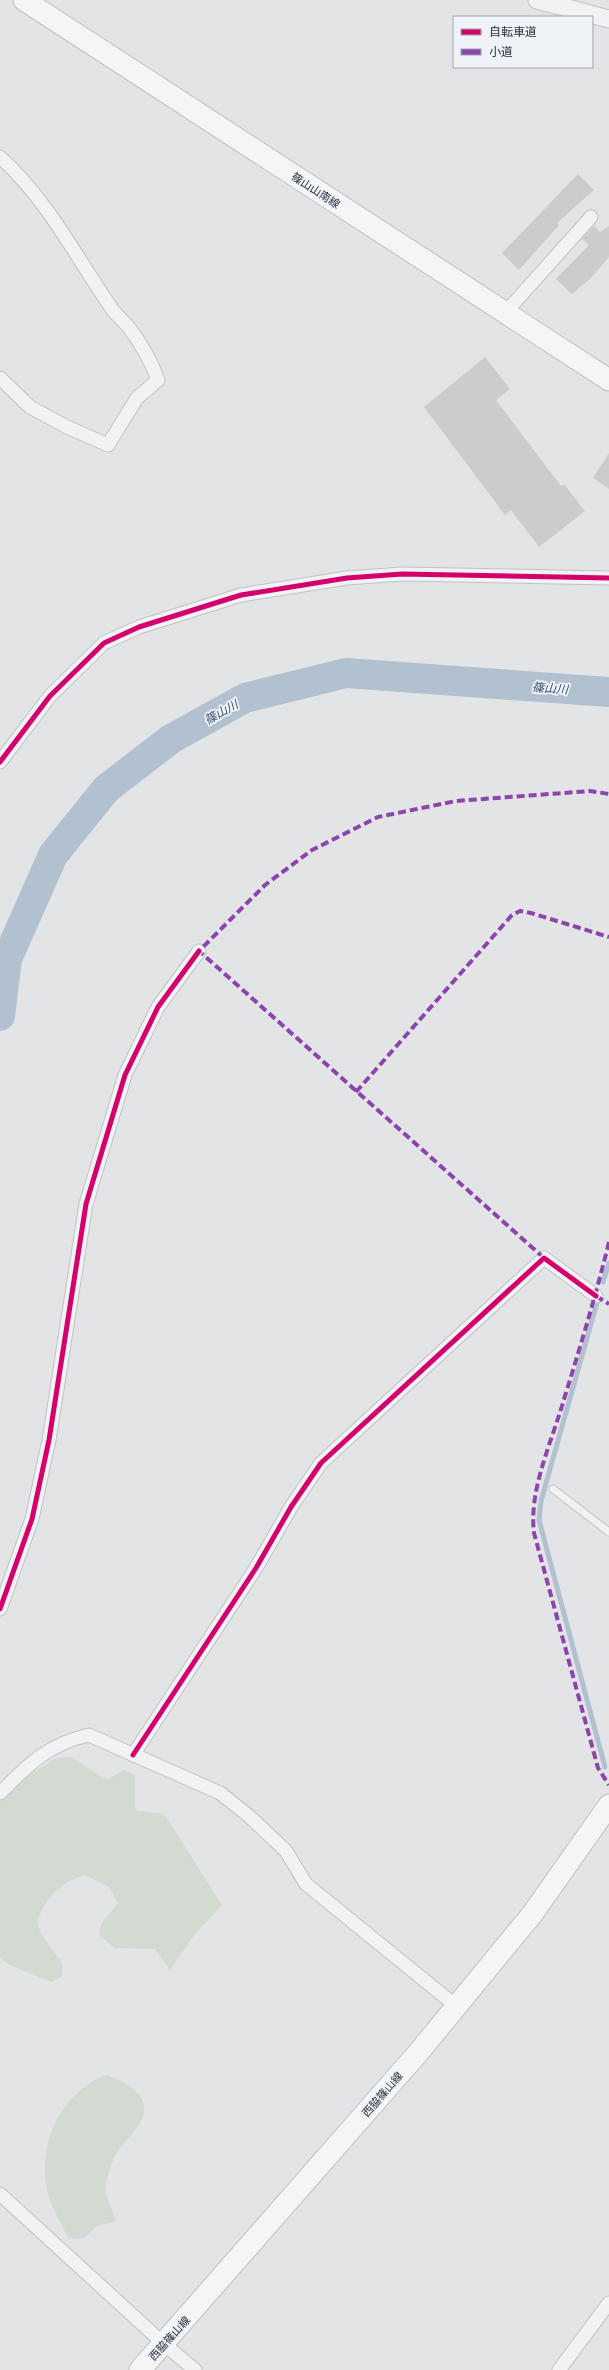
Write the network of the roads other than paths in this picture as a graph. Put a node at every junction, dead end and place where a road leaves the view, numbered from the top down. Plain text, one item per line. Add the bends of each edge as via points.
1 (24, 0) edge
2 (537, 0) edge
3 (609, 19) edge
4 (0, 157) edge
5 (591, 217) dead end
6 (505, 313) junction
7 (609, 380) edge
8 (2, 383) edge
9 (609, 578) edge
10 (0, 762) edge
11 (199, 951) dead end
12 (596, 1296) dead end
13 (553, 1489) dead end
14 (609, 1532) edge
15 (0, 1609) edge
16 (133, 1755) junction
17 (0, 1793) edge
18 (609, 1805) edge
19 (456, 2006) junction
20 (0, 2194) edge
21 (609, 2304) edge
22 (164, 2344) junction
23 (140, 2370) edge
24 (195, 2370) edge
25 (559, 2370) edge

1 - 6 main road, 篠山山南線
2 - 3 street
4 - 8 street via 21,176 67,238 113,310 130,329 150,360 158,380 137,398 108,445 67,428 30,406
5 - 6 street
6 - 7 main road, 篠山山南線
9 - 10 street via 402,574 347,578 241,595 139,626 104,643 50,696
11 - 15 street via 158,1007 125,1075 86,1204 49,1440 32,1519
12 - 16 street via 544,1258 322,1463 291,1507 256,1568
13 - 14 lane
16 - 17 street via 89,1735 71,1739 38,1756
16 - 19 street via 220,1793 286,1851 306,1884
18 - 19 main road, 西脇篠山線 via 533,1913
19 - 22 main road, 西脇篠山線
20 - 22 street
21 - 25 street
22 - 23 main road, 西脇篠山線
22 - 24 street

